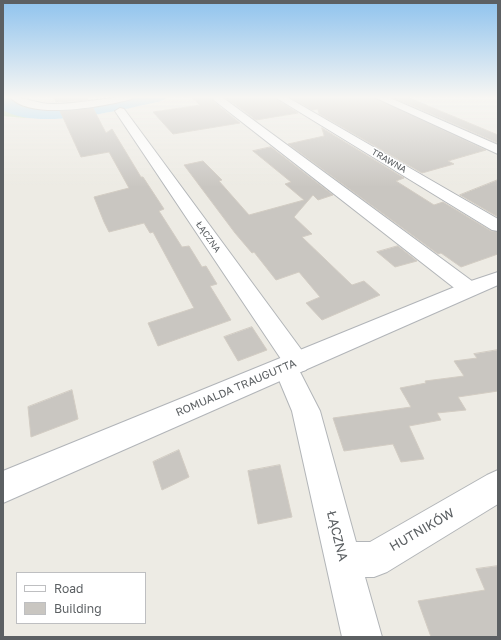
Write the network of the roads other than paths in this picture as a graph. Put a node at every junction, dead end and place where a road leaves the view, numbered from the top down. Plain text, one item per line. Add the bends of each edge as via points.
1 (140, 127) edge
2 (255, 127) edge
3 (330, 127) edge
4 (446, 127) edge
5 (498, 150) edge
6 (498, 226) edge
7 (498, 278) edge
8 (469, 289) junction
9 (291, 365) junction
10 (498, 486) edge
11 (3, 487) edge
12 (343, 561) junction
13 (362, 637) edge

1 - 9 street, ŁĄCZNA
2 - 8 street
3 - 6 street, TRAWNA
4 - 5 street
7 - 8 street, ROMUALDA TRAUGUTTA
8 - 9 street, ROMUALDA TRAUGUTTA
9 - 11 street, ROMUALDA TRAUGUTTA
9 - 12 street, ŁĄCZNA via 306,411
10 - 12 street, HUTNIKÓW via 374,559
12 - 13 street, ŁĄCZNA

